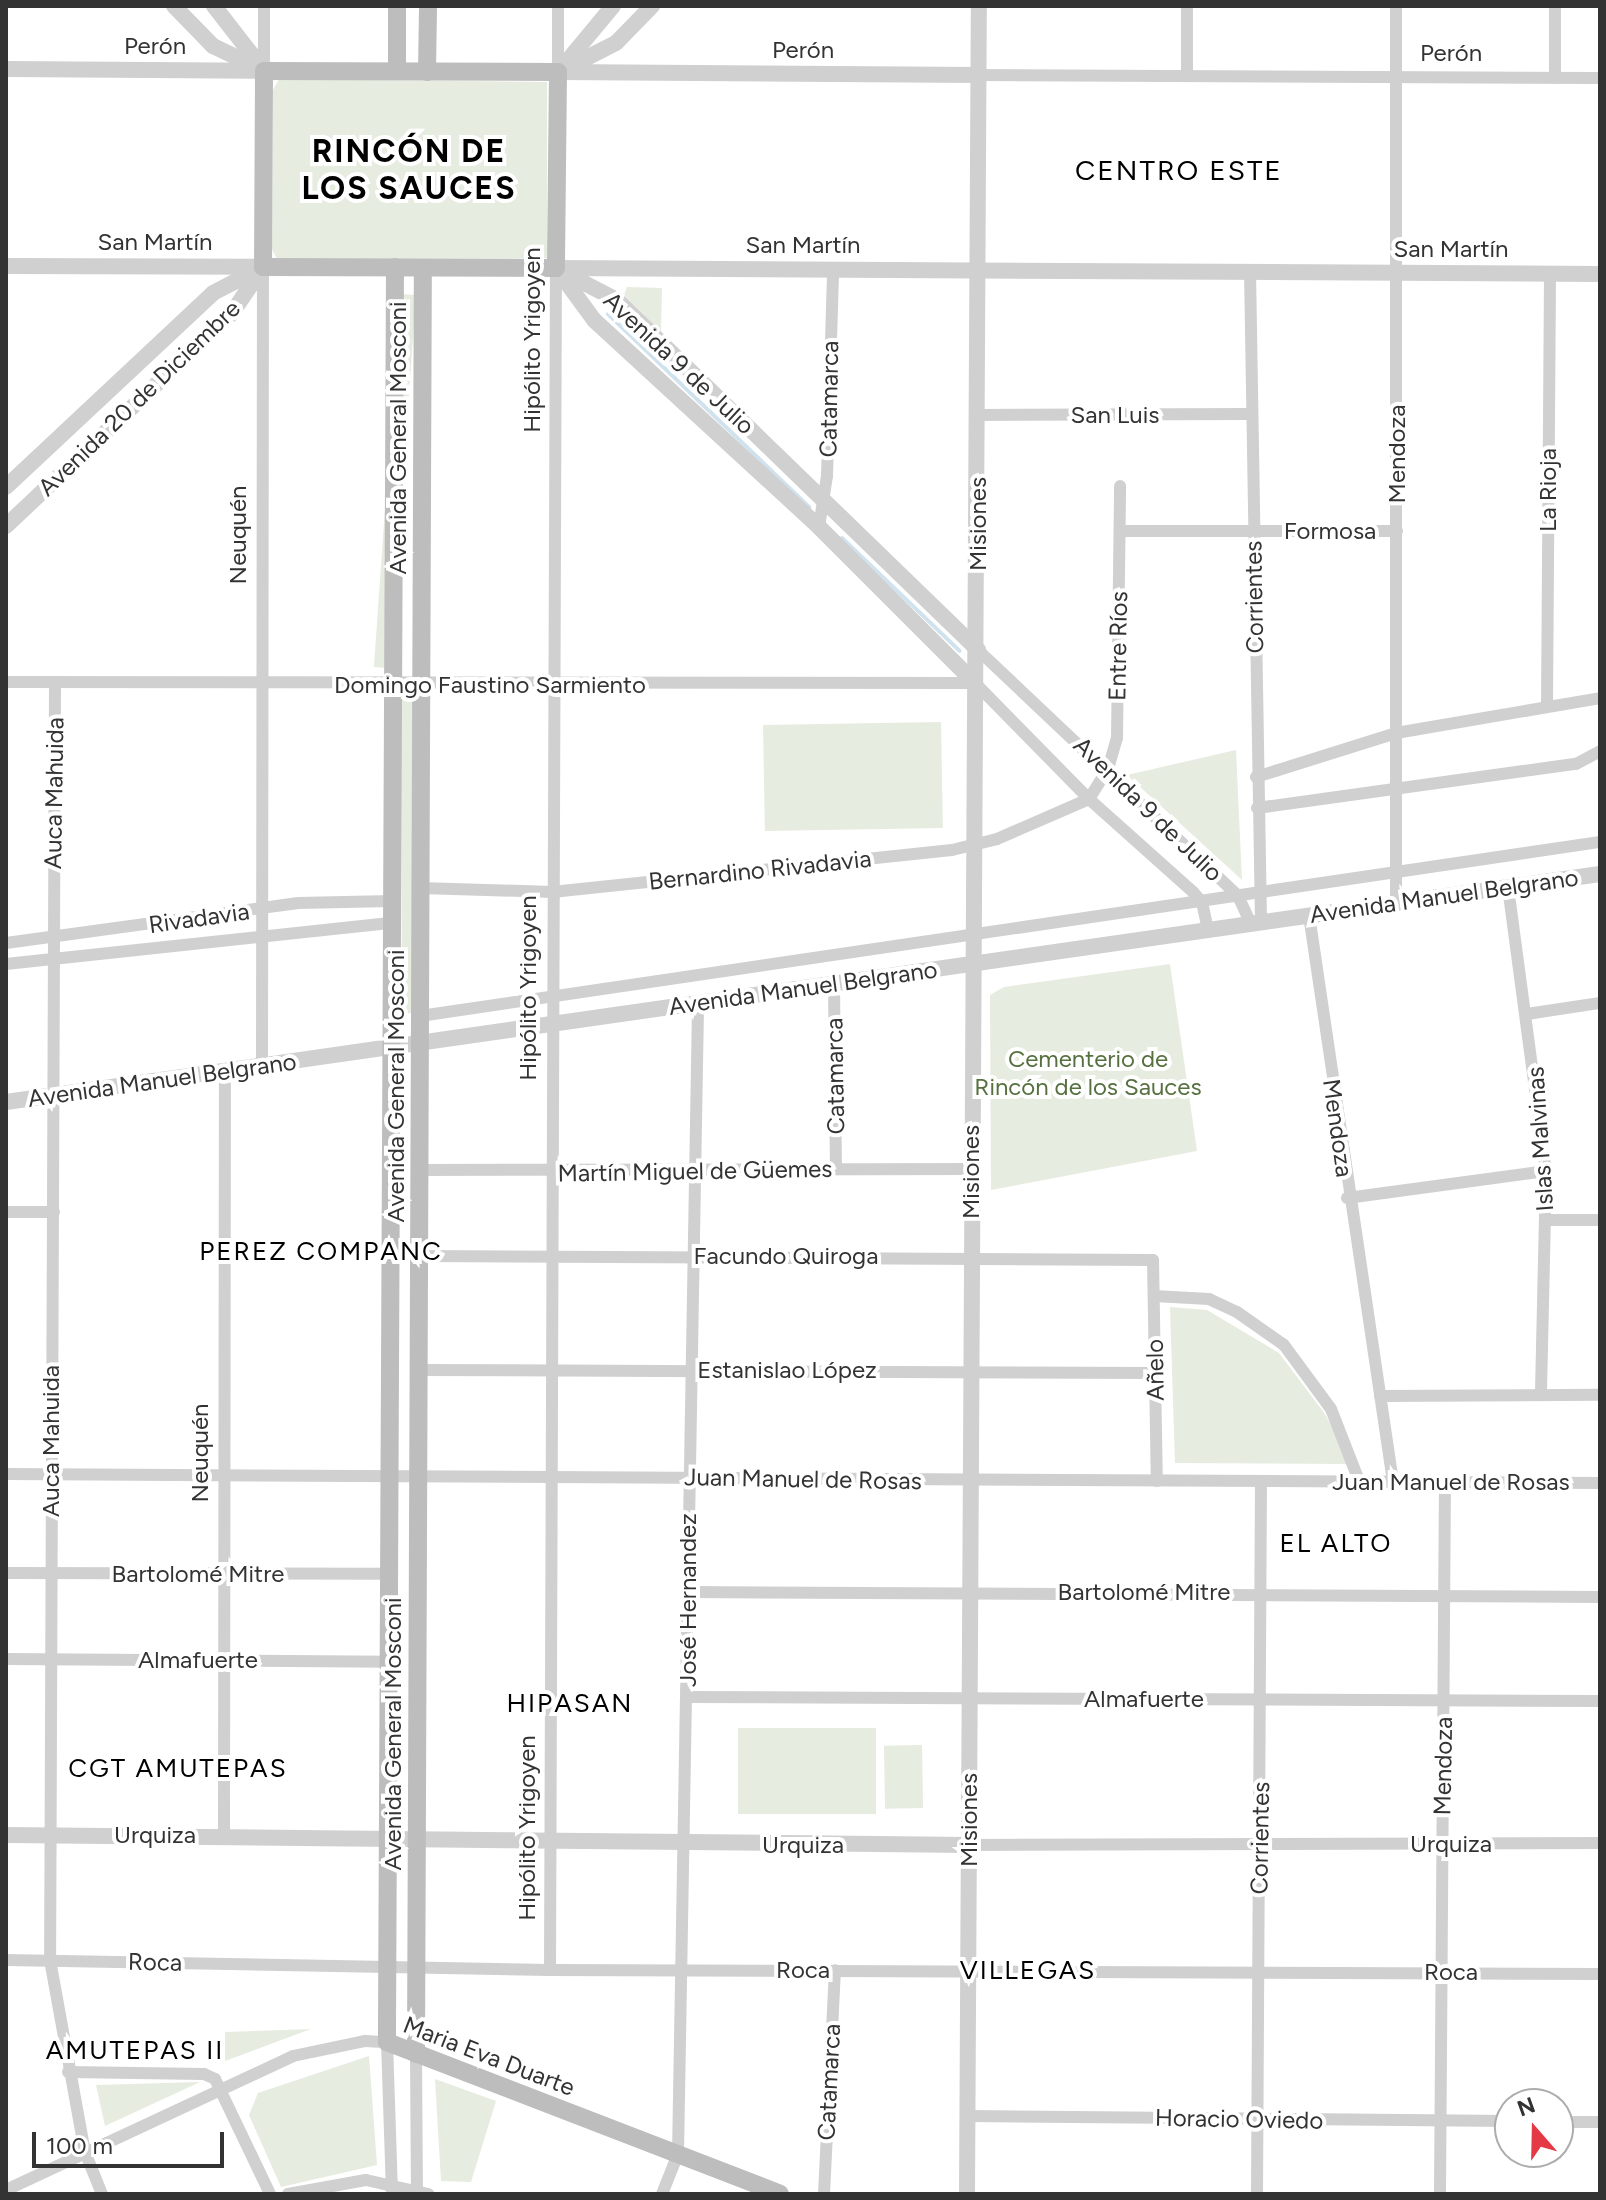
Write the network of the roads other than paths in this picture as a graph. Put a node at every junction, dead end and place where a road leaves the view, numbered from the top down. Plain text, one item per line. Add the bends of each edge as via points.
1 (174, 6) edge
2 (214, 6) edge
3 (264, 6) edge
4 (397, 6) edge
5 (428, 6) edge
6 (558, 6) edge
7 (613, 6) edge
8 (652, 6) edge
9 (979, 6) edge
10 (1187, 6) edge
11 (1396, 6) edge
12 (1555, 6) edge
13 (6, 69) edge
14 (264, 71) junction
15 (397, 71) junction
16 (427, 72) junction
17 (558, 72) junction
18 (979, 75) junction
19 (1187, 76) junction
20 (1396, 77) junction
21 (1555, 78) junction
22 (1600, 78) edge
23 (6, 266) edge
24 (263, 267) junction
25 (395, 267) junction
26 (423, 268) junction
27 (556, 268) junction
28 (833, 269) junction
29 (979, 270) junction
30 (1250, 271) junction
31 (1397, 272) junction
32 (1550, 273) junction
33 (1600, 274) edge
34 (1252, 414) junction
35 (978, 415) junction
36 (1120, 486) dead end
37 (6, 487) edge
38 (826, 501) junction
39 (6, 526) edge
40 (819, 527) junction
41 (1120, 531) junction
42 (1253, 531) junction
43 (1397, 531) junction
44 (978, 650) junction
45 (6, 682) edge
46 (55, 682) junction
47 (262, 683) junction
48 (975, 683) junction
49 (393, 684) junction
50 (421, 684) junction
51 (553, 685) junction
52 (1600, 698) edge
53 (1547, 706) junction
54 (1396, 733) junction
55 (1600, 751) edge
56 (1108, 769) junction
57 (1256, 777) junction
58 (1396, 789) junction
59 (1089, 799) junction
60 (1257, 808) junction
61 (1600, 842) edge
62 (973, 847) junction
63 (1396, 872) junction
64 (1600, 874) edge
65 (1508, 887) junction
66 (420, 888) junction
67 (1260, 891) junction
68 (552, 892) junction
69 (1238, 896) junction
70 (392, 901) junction
71 (1202, 902) junction
72 (1396, 903) junction
73 (261, 909) junction
74 (1309, 915) junction
75 (392, 923) junction
76 (1256, 923) junction
77 (1208, 930) junction
78 (262, 934) junction
79 (972, 936) junction
80 (52, 937) junction
81 (6, 943) edge
82 (52, 957) junction
83 (6, 964) edge
84 (972, 964) junction
85 (834, 983) junction
86 (552, 997) junction
87 (698, 1003) junction
88 (1600, 1003) edge
89 (1527, 1014) junction
90 (420, 1016) junction
91 (551, 1024) junction
92 (420, 1042) junction
93 (392, 1047) junction
94 (262, 1065) junction
95 (225, 1070) junction
96 (52, 1095) junction
97 (6, 1102) edge
98 (693, 1169) junction
99 (836, 1169) junction
100 (971, 1169) junction
101 (419, 1170) junction
102 (1546, 1171) junction
103 (554, 1172) junction
104 (1347, 1198) junction
105 (6, 1212) edge
106 (54, 1212) junction
107 (1546, 1220) junction
108 (1600, 1220) edge
109 (552, 1255) junction
110 (690, 1255) junction
111 (419, 1256) junction
112 (971, 1256) junction
113 (1153, 1260) joint
114 (1154, 1296) junction
115 (419, 1370) junction
116 (550, 1370) junction
117 (689, 1370) junction
118 (970, 1370) junction
119 (1155, 1373) junction
120 (1541, 1394) junction
121 (1600, 1395) edge
122 (1380, 1396) junction
123 (224, 1473) junction
124 (390, 1473) junction
125 (6, 1474) edge
126 (418, 1474) junction
127 (51, 1475) junction
128 (548, 1475) junction
129 (689, 1477) junction
130 (970, 1481) junction
131 (1157, 1481) junction
132 (1261, 1481) junction
133 (1359, 1481) junction
134 (1445, 1481) junction
135 (1393, 1482) junction
136 (1600, 1483) edge
137 (223, 1572) junction
138 (6, 1573) edge
139 (51, 1574) junction
140 (389, 1574) junction
141 (970, 1591) junction
142 (687, 1592) junction
143 (1260, 1593) junction
144 (1600, 1597) edge
145 (1444, 1598) junction
146 (6, 1659) edge
147 (223, 1659) junction
148 (52, 1661) junction
149 (389, 1662) junction
150 (687, 1697) junction
151 (1261, 1698) junction
152 (969, 1699) junction
153 (1443, 1699) junction
154 (1600, 1701) edge
155 (6, 1835) edge
156 (50, 1835) junction
157 (224, 1835) junction
158 (388, 1838) junction
159 (417, 1838) junction
160 (551, 1840) junction
161 (1260, 1843) junction
162 (1600, 1843) edge
163 (684, 1844) junction
164 (1442, 1844) junction
165 (969, 1845) junction
166 (6, 1960) edge
167 (50, 1960) junction
168 (388, 1967) junction
169 (417, 1968) junction
170 (550, 1970) junction
171 (681, 1970) junction
172 (835, 1970) junction
173 (969, 1972) junction
174 (1258, 1972) junction
175 (1441, 1972) junction
176 (1600, 1974) edge
177 (387, 2042) junction
178 (416, 2054) junction
179 (68, 2072) junction
180 (221, 2087) junction
181 (967, 2116) junction
182 (1257, 2120) junction
183 (1440, 2121) junction
184 (1494, 2121) edge
185 (1574, 2122) edge
186 (1600, 2122) edge
187 (85, 2152) junction
188 (678, 2154) junction
189 (391, 2188) edge
190 (6, 2190) edge
191 (768, 2192) edge
192 (423, 2193) edge
193 (102, 2194) edge
194 (270, 2194) edge
195 (288, 2194) edge
196 (662, 2194) edge
197 (824, 2194) edge
198 (967, 2194) edge
199 (1257, 2194) edge
200 (1440, 2194) edge

1 - 14 street via 213,46
2 - 14 street
3 - 14 street, Neuquén
4 - 15 main road
5 - 16 main road
6 - 17 street, Hipólito Yrigoyen
7 - 17 street
8 - 17 street via 606,50
9 - 18 street, Misiones
10 - 19 street
11 - 20 street, Mendoza
12 - 21 street
13 - 14 street, Perón
14 - 15 main road, Perón
14 - 24 main road, Neuquén
15 - 16 main road, Perón
16 - 17 main road, Perón
17 - 18 street, Perón
17 - 27 main road, Hipólito Yrigoyen
18 - 19 street, Perón
18 - 29 street, Misiones
19 - 20 street, Perón
20 - 21 street, Perón
20 - 31 street, Mendoza
21 - 22 street, Perón
23 - 24 street, San Martín
24 - 25 main road, San Martín
24 - 37 street, Avenida 20 de Diciembre via 213,293
24 - 39 street, Avenida 20 de Diciembre via 232,313
24 - 47 street, Neuquén
25 - 26 main road, San Martín
25 - 49 main road, Avenida General Mosconi
26 - 27 main road, San Martín
26 - 50 main road, Avenida General Mosconi
27 - 28 street, San Martín
27 - 38 street, Avenida 9 de Julio via 617,300
27 - 40 street, Avenida 9 de Julio via 594,320
27 - 51 street, Hipólito Yrigoyen
28 - 29 street, San Martín
28 - 38 street, Catamarca
29 - 30 street, San Martín
29 - 35 street, Misiones
30 - 31 street, San Martín
30 - 34 street, Corrientes
31 - 32 street, San Martín
31 - 43 street, Mendoza
32 - 33 street, San Martín
32 - 53 street, La Rioja
34 - 35 street, San Luis
34 - 42 street, Corrientes
35 - 44 street, Misiones
36 - 41 street, Entre Ríos
38 - 40 street, Catamarca
38 - 44 street, Avenida 9 de Julio
40 - 48 street, Avenida 9 de Julio
41 - 42 street, Formosa
41 - 56 street, Entre Ríos via 1117,738
42 - 43 street, Formosa
42 - 57 street, Corrientes
43 - 54 street, Mendoza
44 - 48 street, Misiones
44 - 56 street, Avenida 9 de Julio
45 - 46 street, Domingo Faustino Sarmiento
46 - 47 street, Domingo Faustino Sarmiento
46 - 80 street, Auca Mahuida
47 - 49 street, Domingo Faustino Sarmiento
47 - 73 street, Neuquén
48 - 51 street, Domingo Faustino Sarmiento
48 - 59 street, Avenida 9 de Julio
48 - 62 street, Misiones
49 - 50 street, Domingo Faustino Sarmiento
49 - 70 main road, Avenida General Mosconi
50 - 51 street, Domingo Faustino Sarmiento
50 - 66 main road, Avenida General Mosconi
51 - 68 street, Hipólito Yrigoyen
52 - 53 street
53 - 54 street
54 - 57 street
54 - 58 street, Mendoza
55 - 58 street via 1576,764
56 - 59 street, Entre Ríos
56 - 69 street, Avenida 9 de Julio
57 - 60 street, Corrientes
58 - 60 street
58 - 63 street, Mendoza
59 - 62 street, Bernardino Rivadavia
59 - 71 street, Avenida 9 de Julio
60 - 67 street, Corrientes
61 - 63 street
62 - 68 street, Bernardino Rivadavia
62 - 79 street, Misiones
63 - 67 street
63 - 72 street, Mendoza
64 - 65 street, Avenida Manuel Belgrano
65 - 72 street, Avenida Manuel Belgrano
65 - 89 street, Islas Malvinas
66 - 68 street, Bernardino Rivadavia
66 - 90 main road, Avenida General Mosconi
67 - 69 street
67 - 76 street, Corrientes
68 - 86 street, Hipólito Yrigoyen
69 - 71 street
69 - 76 street, Avenida 9 de Julio
70 - 73 street, Rivadavia
70 - 75 main road, Avenida General Mosconi
71 - 77 street, Avenida 9 de Julio
71 - 79 street
72 - 74 street, Avenida Manuel Belgrano
73 - 78 street, Neuquén
73 - 80 street, Rivadavia
74 - 76 street, Avenida Manuel Belgrano
74 - 104 street, Mendoza
75 - 78 street, Rivadavia
75 - 93 main road, Avenida General Mosconi
76 - 77 street, Avenida Manuel Belgrano
77 - 84 street, Avenida Manuel Belgrano
78 - 82 street, Rivadavia
78 - 94 street, Neuquén
79 - 84 street, Misiones
79 - 86 street
80 - 81 street, Rivadavia
80 - 82 street, Auca Mahuida
82 - 83 street, Rivadavia
82 - 96 street, Auca Mahuida
84 - 85 street, Avenida Manuel Belgrano
84 - 100 street, Misiones
85 - 87 street, Avenida Manuel Belgrano
85 - 99 street, Catamarca
86 - 90 street
86 - 91 street, Hipólito Yrigoyen
87 - 91 street, Avenida Manuel Belgrano
87 - 98 street, José Hernandez
88 - 89 street
89 - 102 street, Islas Malvinas
90 - 92 main road, Avenida General Mosconi
91 - 92 street, Avenida Manuel Belgrano
91 - 103 street, Hipólito Yrigoyen
92 - 93 street, Avenida Manuel Belgrano
92 - 101 main road, Avenida General Mosconi
93 - 94 street, Avenida Manuel Belgrano
93 - 124 main road, Avenida General Mosconi
94 - 95 street, Avenida Manuel Belgrano
95 - 96 street, Avenida Manuel Belgrano
95 - 123 street, Neuquén
96 - 97 street, Avenida Manuel Belgrano
96 - 106 street, Auca Mahuida
98 - 99 street, Martín Miguel de Güemes
98 - 103 street, Martín Miguel de Güemes
98 - 110 street, José Hernandez
99 - 100 street, Martín Miguel de Güemes
100 - 112 street, Misiones
101 - 103 street, Martín Miguel de Güemes
101 - 111 main road, Avenida General Mosconi
102 - 104 street
102 - 107 street, Islas Malvinas
103 - 109 street, Hipólito Yrigoyen
104 - 122 street, Mendoza
105 - 106 street
106 - 127 street, Auca Mahuida
107 - 108 street
107 - 120 street, Islas Malvinas
109 - 110 street, Facundo Quiroga
109 - 111 street, Facundo Quiroga
109 - 116 street, Hipólito Yrigoyen
110 - 112 street, Facundo Quiroga
110 - 117 street, José Hernandez
111 - 115 main road, Avenida General Mosconi
112 - 113 street, Facundo Quiroga
112 - 118 street, Misiones
113 - 114 street, Añelo
114 - 119 street, Añelo
114 - 133 street via 1209,1299 1284,1345 1331,1409
115 - 116 street, Estanislao López
115 - 126 main road, Avenida General Mosconi
116 - 117 street, Estanislao López
116 - 128 street, Hipólito Yrigoyen
117 - 118 street, Estanislao López
117 - 129 street, José Hernandez
118 - 119 street, Estanislao López
118 - 130 street, Misiones
119 - 131 street, Añelo
120 - 121 street
120 - 122 street
122 - 135 street, Mendoza
123 - 124 street, Juan Manuel de Rosas
123 - 127 street, Juan Manuel de Rosas
123 - 137 street, Neuquén
124 - 126 street, Juan Manuel de Rosas
124 - 140 main road, Avenida General Mosconi
125 - 127 street, Juan Manuel de Rosas
126 - 128 street, Juan Manuel de Rosas
126 - 159 main road, Avenida General Mosconi
127 - 139 street, Auca Mahuida
128 - 129 street, Juan Manuel de Rosas
128 - 160 street, Hipólito Yrigoyen
129 - 130 street, Juan Manuel de Rosas
129 - 142 street, José Hernandez
130 - 131 street, Juan Manuel de Rosas
130 - 141 street, Misiones
131 - 132 street, Juan Manuel de Rosas
132 - 133 street, Juan Manuel de Rosas
132 - 143 street, Corrientes
133 - 135 street, Juan Manuel de Rosas
134 - 135 street, Juan Manuel de Rosas
134 - 136 street, Juan Manuel de Rosas
134 - 145 street, Mendoza
137 - 139 street, Bartolomé Mitre
137 - 140 street, Bartolomé Mitre
137 - 147 street, Neuquén
138 - 139 street, Bartolomé Mitre
139 - 148 street, Auca Mahuida
140 - 149 main road, Avenida General Mosconi
141 - 142 street, Bartolomé Mitre
141 - 143 street, Bartolomé Mitre
141 - 152 street, Misiones
142 - 150 street, José Hernandez
143 - 145 street, Bartolomé Mitre
143 - 151 street, Corrientes
144 - 145 street, Bartolomé Mitre
145 - 153 street, Mendoza
146 - 148 street, Almafuerte
147 - 148 street, Almafuerte
147 - 149 street, Almafuerte
147 - 157 street, Neuquén
148 - 156 street, Auca Mahuida
149 - 158 main road, Avenida General Mosconi
150 - 152 street, Almafuerte
150 - 163 street, José Hernandez
151 - 152 street, Almafuerte
151 - 153 street, Almafuerte
151 - 161 street, Corrientes
152 - 165 street, Misiones
153 - 154 street, Almafuerte
153 - 164 street, Mendoza
155 - 156 street, Urquiza
156 - 157 street, Urquiza
156 - 167 street, Auca Mahuida
157 - 158 street, Urquiza
158 - 159 street, Urquiza
158 - 168 main road, Avenida General Mosconi
159 - 160 street, Urquiza
159 - 169 main road, Avenida General Mosconi
160 - 163 street, Urquiza
160 - 170 street, Hipólito Yrigoyen
161 - 164 street, Urquiza
161 - 165 street, Urquiza
161 - 174 street, Corrientes
162 - 164 street, Urquiza
163 - 165 street, Urquiza
163 - 171 street, José Hernandez
164 - 175 street, Mendoza
165 - 173 street, Misiones
166 - 167 street, Roca
167 - 168 street, Roca
167 - 179 street, Auca Mahuida
168 - 169 street, Roca
168 - 177 main road, Avenida General Mosconi
169 - 170 street, Roca
169 - 178 main road, Avenida General Mosconi
170 - 171 street, Roca
171 - 172 street, Roca
171 - 188 street, José Hernandez
172 - 173 street, Roca
172 - 197 street, Catamarca
173 - 174 street, Roca
173 - 181 street, Misiones
174 - 175 street, Roca
174 - 182 street, Corrientes
175 - 176 street, Roca
175 - 183 street, Mendoza
177 - 178 main road, Maria Eva Duarte
177 - 180 street, Maria Eva Duarte via 325,2047
177 - 189 street, Avenida General Mosconi
178 - 188 main road, Maria Eva Duarte
178 - 192 street, Avenida General Mosconi
179 - 180 street via 204,2074
179 - 187 street, Auca Mahuida
180 - 187 street, Maria Eva Duarte
180 - 194 street
181 - 182 street, Horacio Oviedo
181 - 198 street, Misiones
182 - 183 street, Horacio Oviedo
182 - 199 street, Corrientes
183 - 184 street, Horacio Oviedo
183 - 200 street, Mendoza
185 - 186 street
187 - 190 street, Maria Eva Duarte
187 - 193 street, Auca Mahuida
188 - 191 main road, Maria Eva Duarte
188 - 196 street, José Hernandez
189 - 192 street
189 - 195 street via 346,2182

